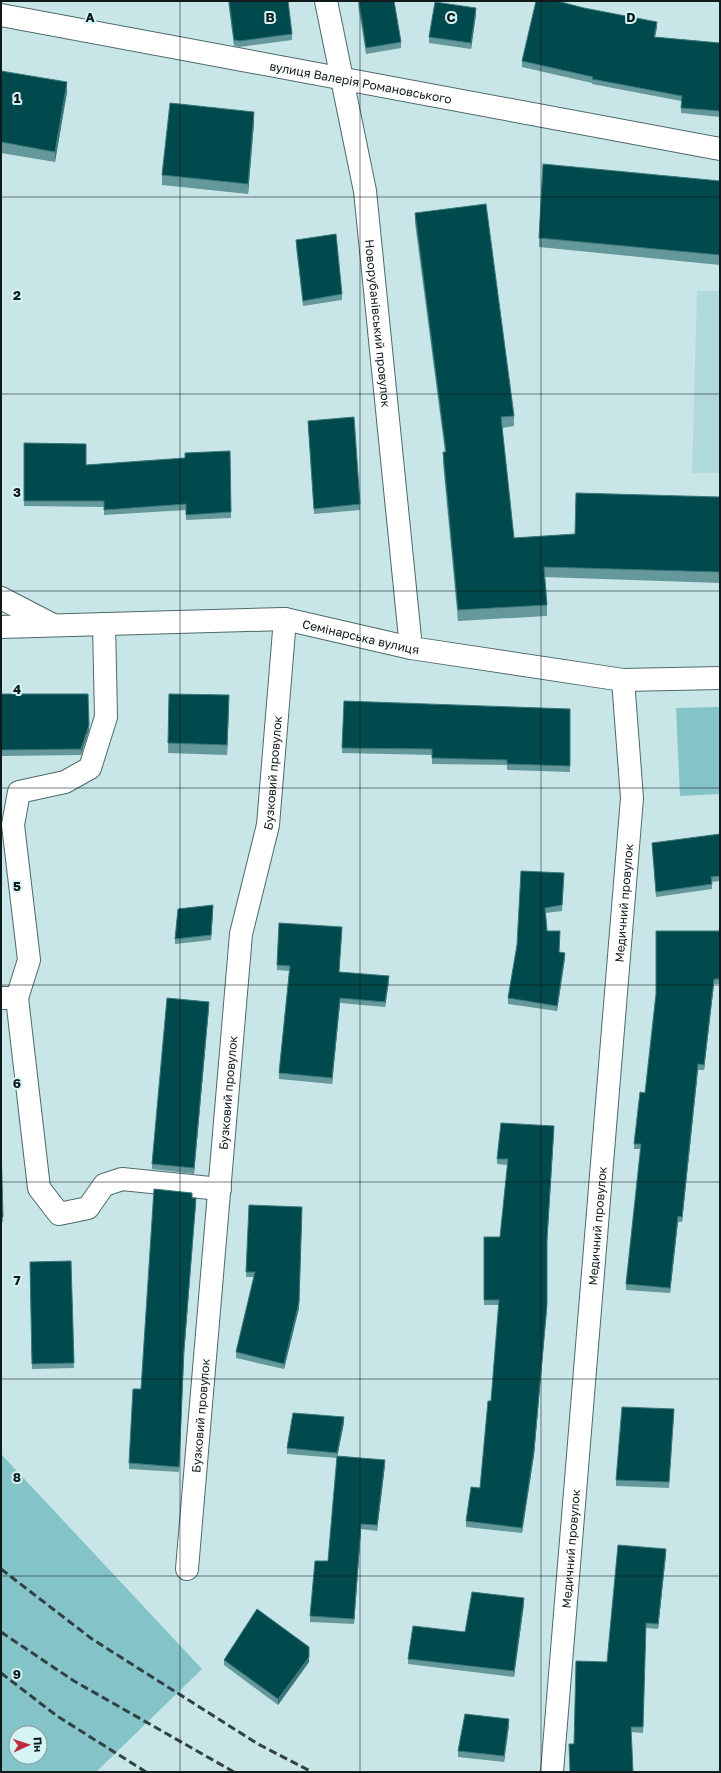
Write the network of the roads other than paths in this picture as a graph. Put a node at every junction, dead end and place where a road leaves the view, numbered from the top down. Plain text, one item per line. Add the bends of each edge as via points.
1 (326, 1) edge
2 (1, 15) edge
3 (342, 78) junction
4 (720, 149) edge
5 (1, 598) edge
6 (285, 619) junction
7 (104, 624) junction
8 (54, 626) junction
9 (1, 627) edge
10 (411, 648) junction
11 (720, 678) edge
12 (623, 680) junction
13 (9, 998) edge
14 (220, 1189) junction
15 (187, 1569) dead end
16 (552, 1772) edge

1 - 3 street, Новорубанівський провулок
2 - 3 street, вулиця Валерія Романовського
3 - 4 street, вулиця Валерія Романовського
3 - 10 street, Новорубанівський провулок via 365,191
5 - 8 street
6 - 7 street, Семінарська вулиця
6 - 10 street, Семінарська вулиця
6 - 14 street, Бузковий провулок via 268,826 242,934
7 - 8 street, Семінарська вулиця
7 - 13 street via 106,717 90,768 65,782 19,792 13,825 29,960
8 - 9 street, Семінарська вулиця
10 - 12 street, Семінарська вулиця
11 - 12 street, Семінарська вулиця
12 - 16 street, Медичний провулок via 632,798
13 - 14 street via 39,1188 59,1214 88,1208 104,1185 122,1179
14 - 15 street, Бузковий провулок

